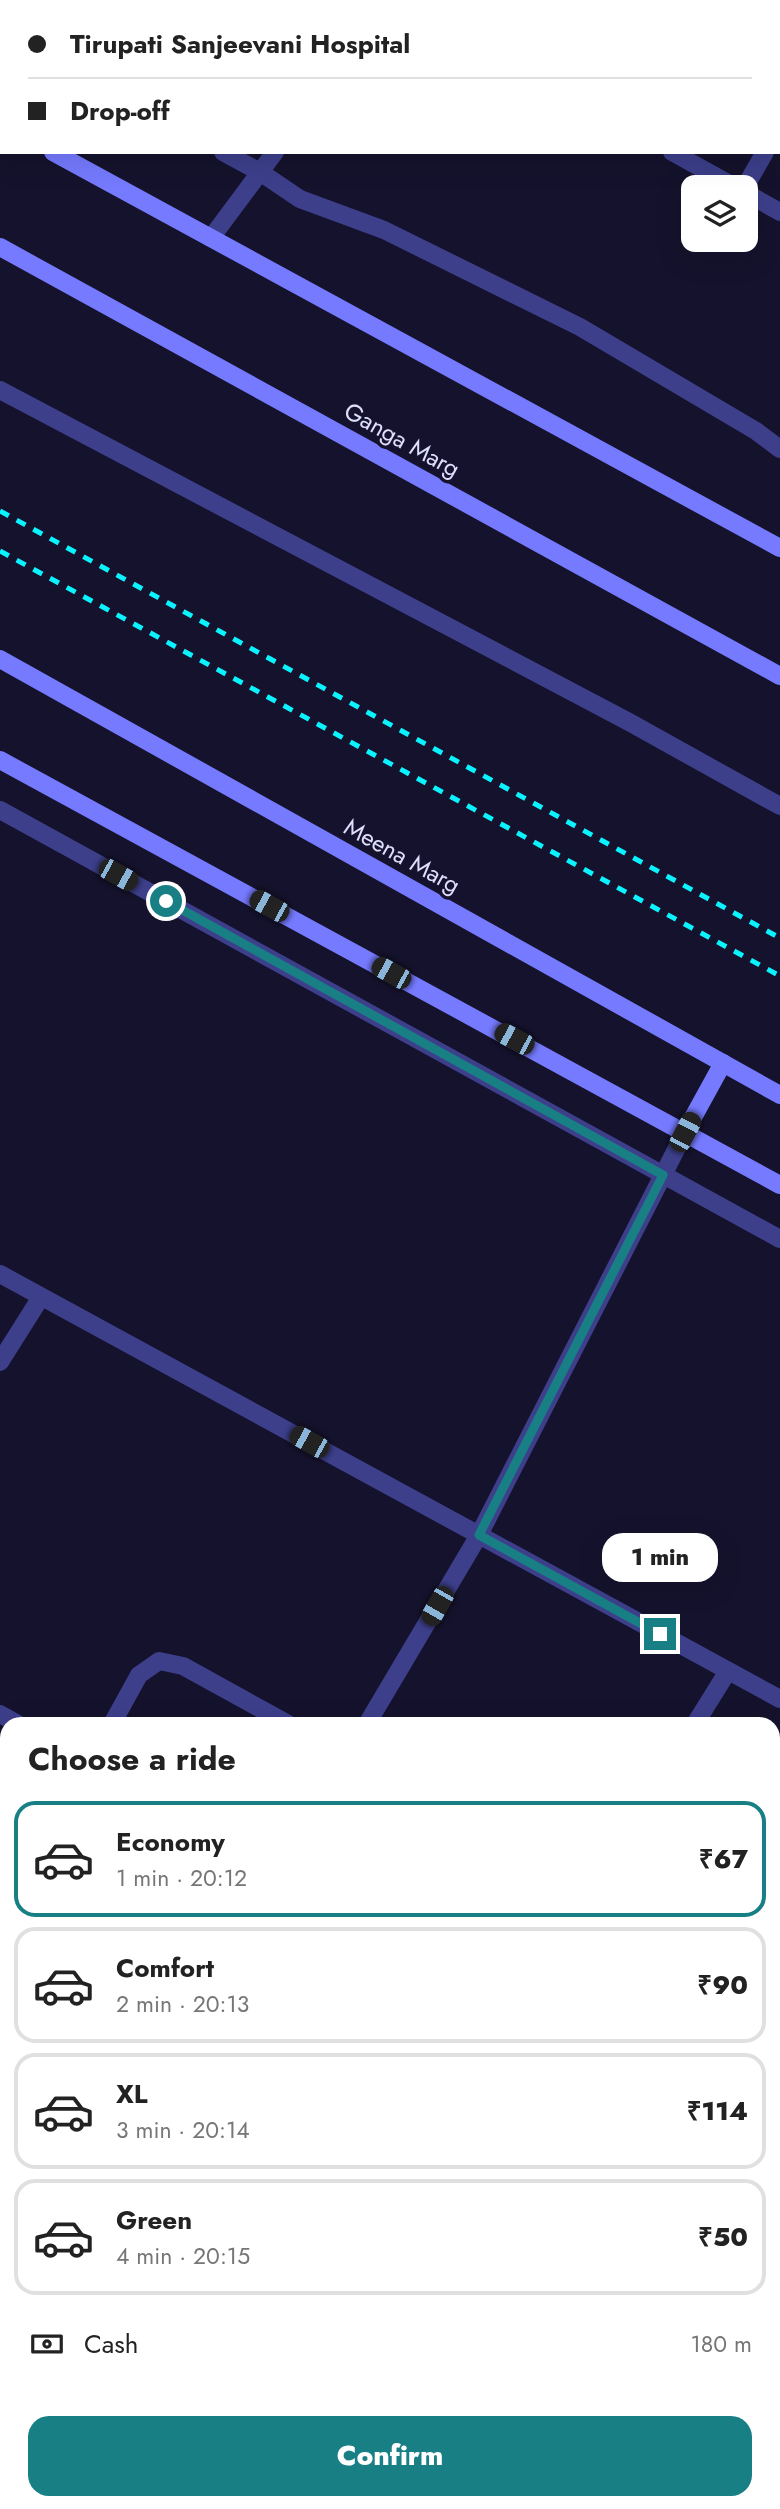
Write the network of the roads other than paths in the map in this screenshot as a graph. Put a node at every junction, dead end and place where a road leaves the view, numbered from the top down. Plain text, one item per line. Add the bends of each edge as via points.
1 (57, 154) edge
2 (227, 154) edge
3 (274, 154) edge
4 (676, 154) edge
5 (764, 154) edge
6 (260, 172) junction
7 (713, 175) edge
8 (752, 175) edge
9 (758, 200) edge
10 (780, 212) edge
11 (211, 238) junction
12 (0, 247) edge
13 (0, 390) edge
14 (780, 449) edge
15 (780, 548) edge
16 (0, 659) edge
17 (780, 676) edge
18 (0, 760) edge
19 (780, 806) edge
20 (0, 810) edge
21 (723, 1063) junction
22 (780, 1095) edge
23 (685, 1132) junction
24 (663, 1175) junction
25 (780, 1185) edge
26 (780, 1239) edge
27 (0, 1274) edge
28 (41, 1297) junction
29 (0, 1362) edge
30 (479, 1535) junction
31 (728, 1671) junction
32 (780, 1699) edge
33 (116, 1717) edge
34 (275, 1717) edge
35 (371, 1717) edge
36 (699, 1717) edge

1 - 11 street
2 - 6 street
3 - 6 street
4 - 7 street
5 - 8 street
6 - 11 street
6 - 14 street via 300,200 384,230 580,327
9 - 10 street
11 - 15 street
12 - 17 street, Ganga Marg
13 - 19 street
16 - 21 street, Meena Marg
18 - 23 street
20 - 24 street
21 - 22 street, Meena Marg
21 - 23 street
23 - 24 street
23 - 25 street
24 - 26 street
24 - 30 street
27 - 28 street
28 - 29 street
28 - 30 street
30 - 31 street
30 - 35 street
31 - 32 street
31 - 36 street
33 - 34 street via 139,1675 159,1661 183,1667

